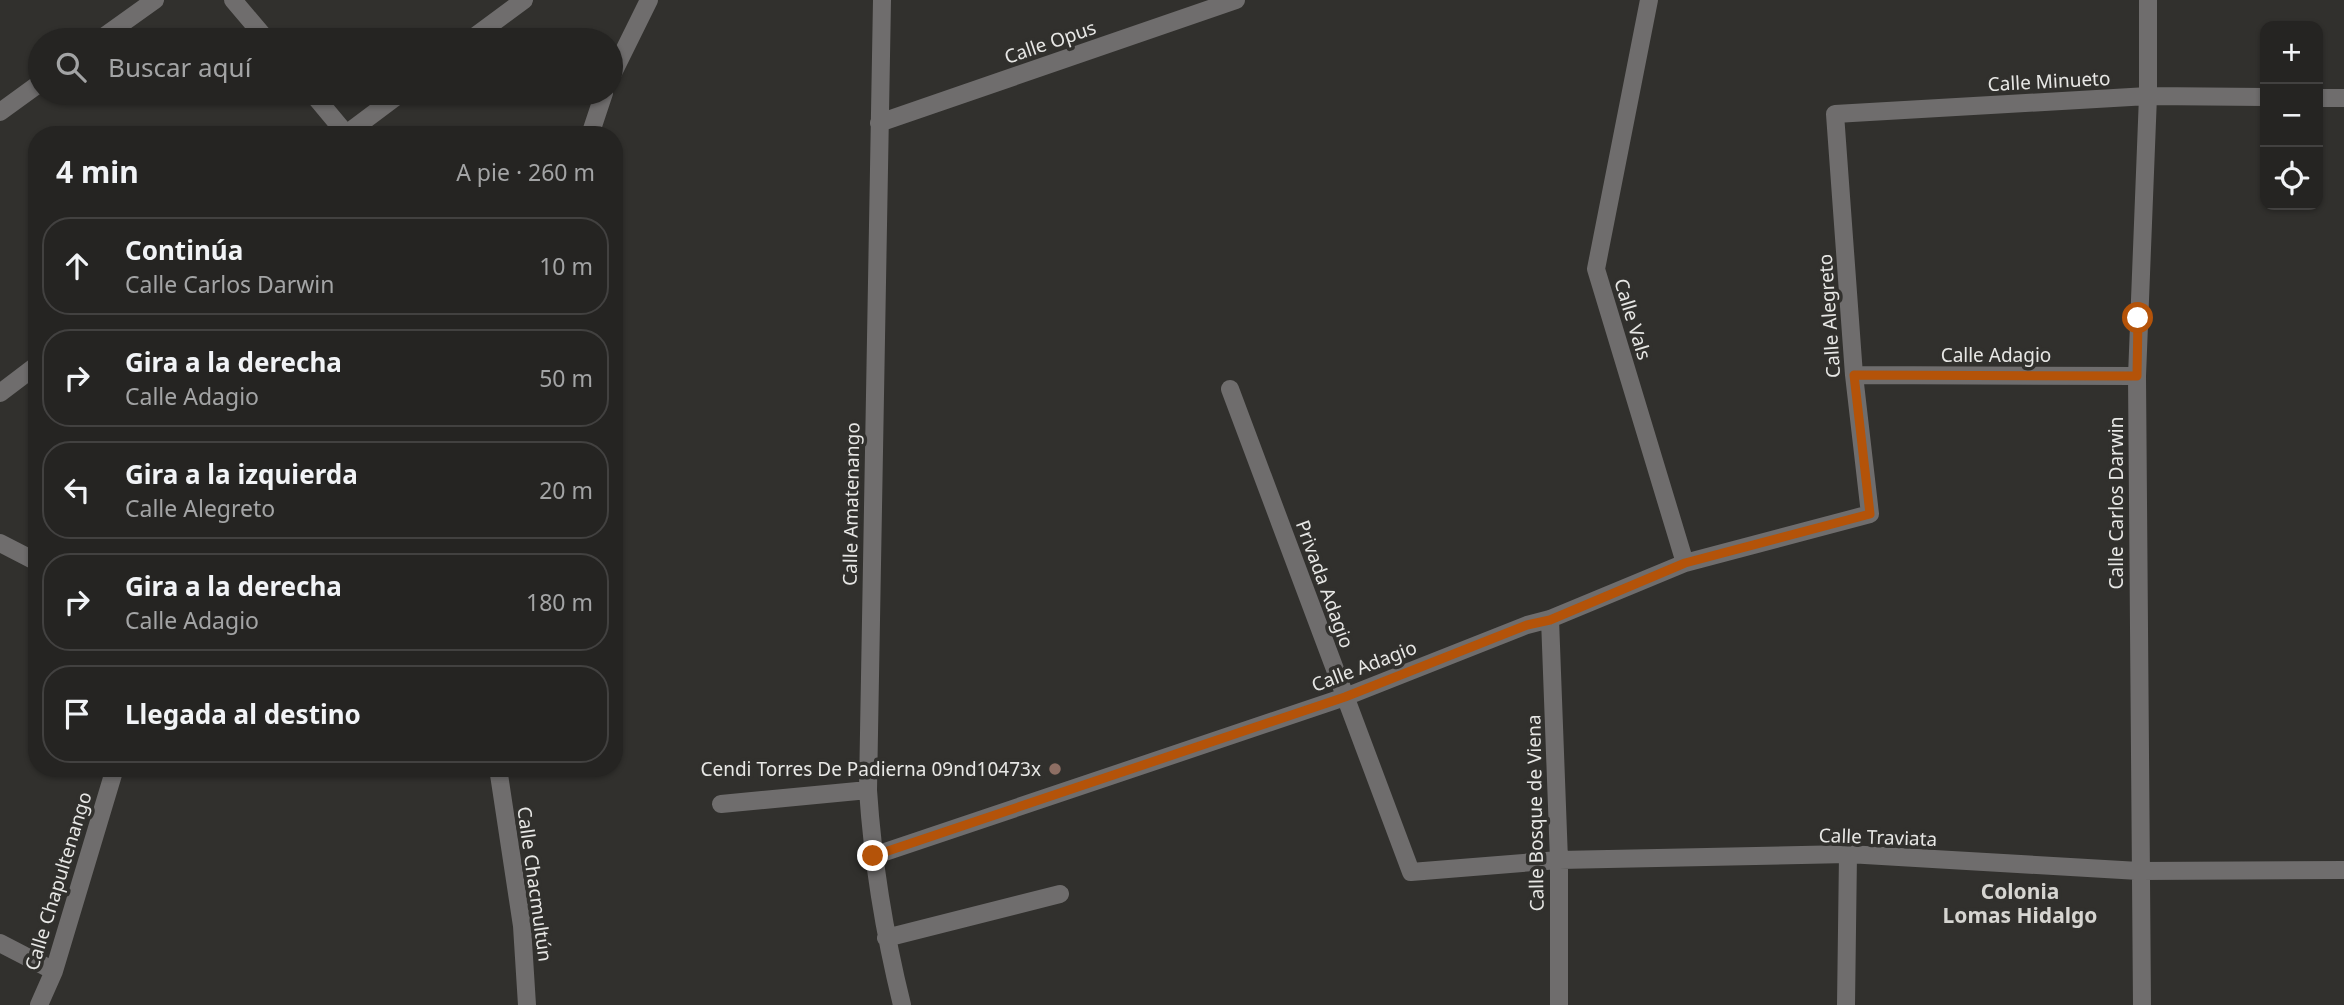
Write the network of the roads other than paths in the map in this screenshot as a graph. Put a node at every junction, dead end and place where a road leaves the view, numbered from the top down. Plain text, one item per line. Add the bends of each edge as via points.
1 (155, 0) edge
2 (233, 0) edge
3 (524, 0) edge
4 (649, 0) edge
5 (882, 0) edge
6 (1236, 0) edge
7 (1650, 0) edge
8 (2148, 0) edge
9 (116, 28) edge
10 (257, 28) edge
11 (486, 28) edge
12 (623, 53) edge
13 (28, 92) edge
14 (2148, 96) junction
15 (2260, 97) edge
16 (2323, 98) edge
17 (2344, 98) edge
18 (322, 105) edge
19 (385, 105) edge
20 (600, 105) edge
21 (0, 112) edge
22 (1836, 114) joint
23 (879, 123) junction
24 (339, 126) edge
25 (357, 126) edge
26 (593, 126) edge
27 (28, 372) edge
28 (1854, 375) junction
29 (2137, 376) junction
30 (1230, 389) dead end
31 (0, 393) edge
32 (1870, 514) joint
33 (0, 543) edge
34 (28, 557) edge
35 (1685, 563) junction
36 (1550, 620) junction
37 (1345, 697) junction
38 (112, 777) edge
39 (495, 777) edge
40 (868, 790) junction
41 (721, 804) dead end
42 (1848, 854) junction
43 (873, 856) junction
44 (1559, 860) junction
45 (2344, 870) edge
46 (2139, 871) junction
47 (1410, 872) joint
48 (1060, 894) dead end
49 (886, 938) junction
50 (0, 943) edge
51 (54, 971) junction
52 (39, 1005) edge
53 (527, 1005) edge
54 (902, 1005) edge
55 (1559, 1005) edge
56 (1846, 1005) edge
57 (2142, 1005) edge

1 - 9 street
2 - 10 street
3 - 11 street
4 - 12 street
5 - 23 street, Calle Amatenango
6 - 23 street, Calle Opus
7 - 35 street, Calle Vals via 1596,269
8 - 14 street, Calle Carlos Darwin
13 - 21 street
14 - 15 street, Calle Minueto
14 - 22 street, Calle Minueto
14 - 29 street, Calle Carlos Darwin
16 - 17 street
18 - 24 street
19 - 25 street
20 - 26 street
22 - 28 street, Calle Alegreto
23 - 40 street, Calle Amatenango
27 - 31 street
28 - 29 street, Calle Adagio
28 - 32 street, Calle Alegreto
29 - 46 street, Calle Carlos Darwin
30 - 37 street, Privada Adagio
32 - 35 street, Calle Adagio
33 - 34 street
35 - 36 street, Calle Adagio
36 - 37 street, Calle Adagio
36 - 44 street, Calle Bosque de Viena
37 - 43 street, Calle Adagio
37 - 47 street, Privada Adagio
38 - 51 street, Calle Chapultenango
39 - 53 street, Calle Chacmultún via 523,926
40 - 41 street
40 - 43 street, Calle Amatenango
42 - 44 street, Calle Traviata
42 - 46 street, Calle Traviata
42 - 56 street
43 - 49 street, Calle Amatenango
44 - 47 street, Calle Traviata
44 - 55 street, Calle Bosque de Viena
45 - 46 street, Calle Traviata
46 - 57 street, Calle Carlos Darwin
48 - 49 street
49 - 54 street, Calle Amatenango
50 - 51 street
51 - 52 street, Calle Chapultenango

